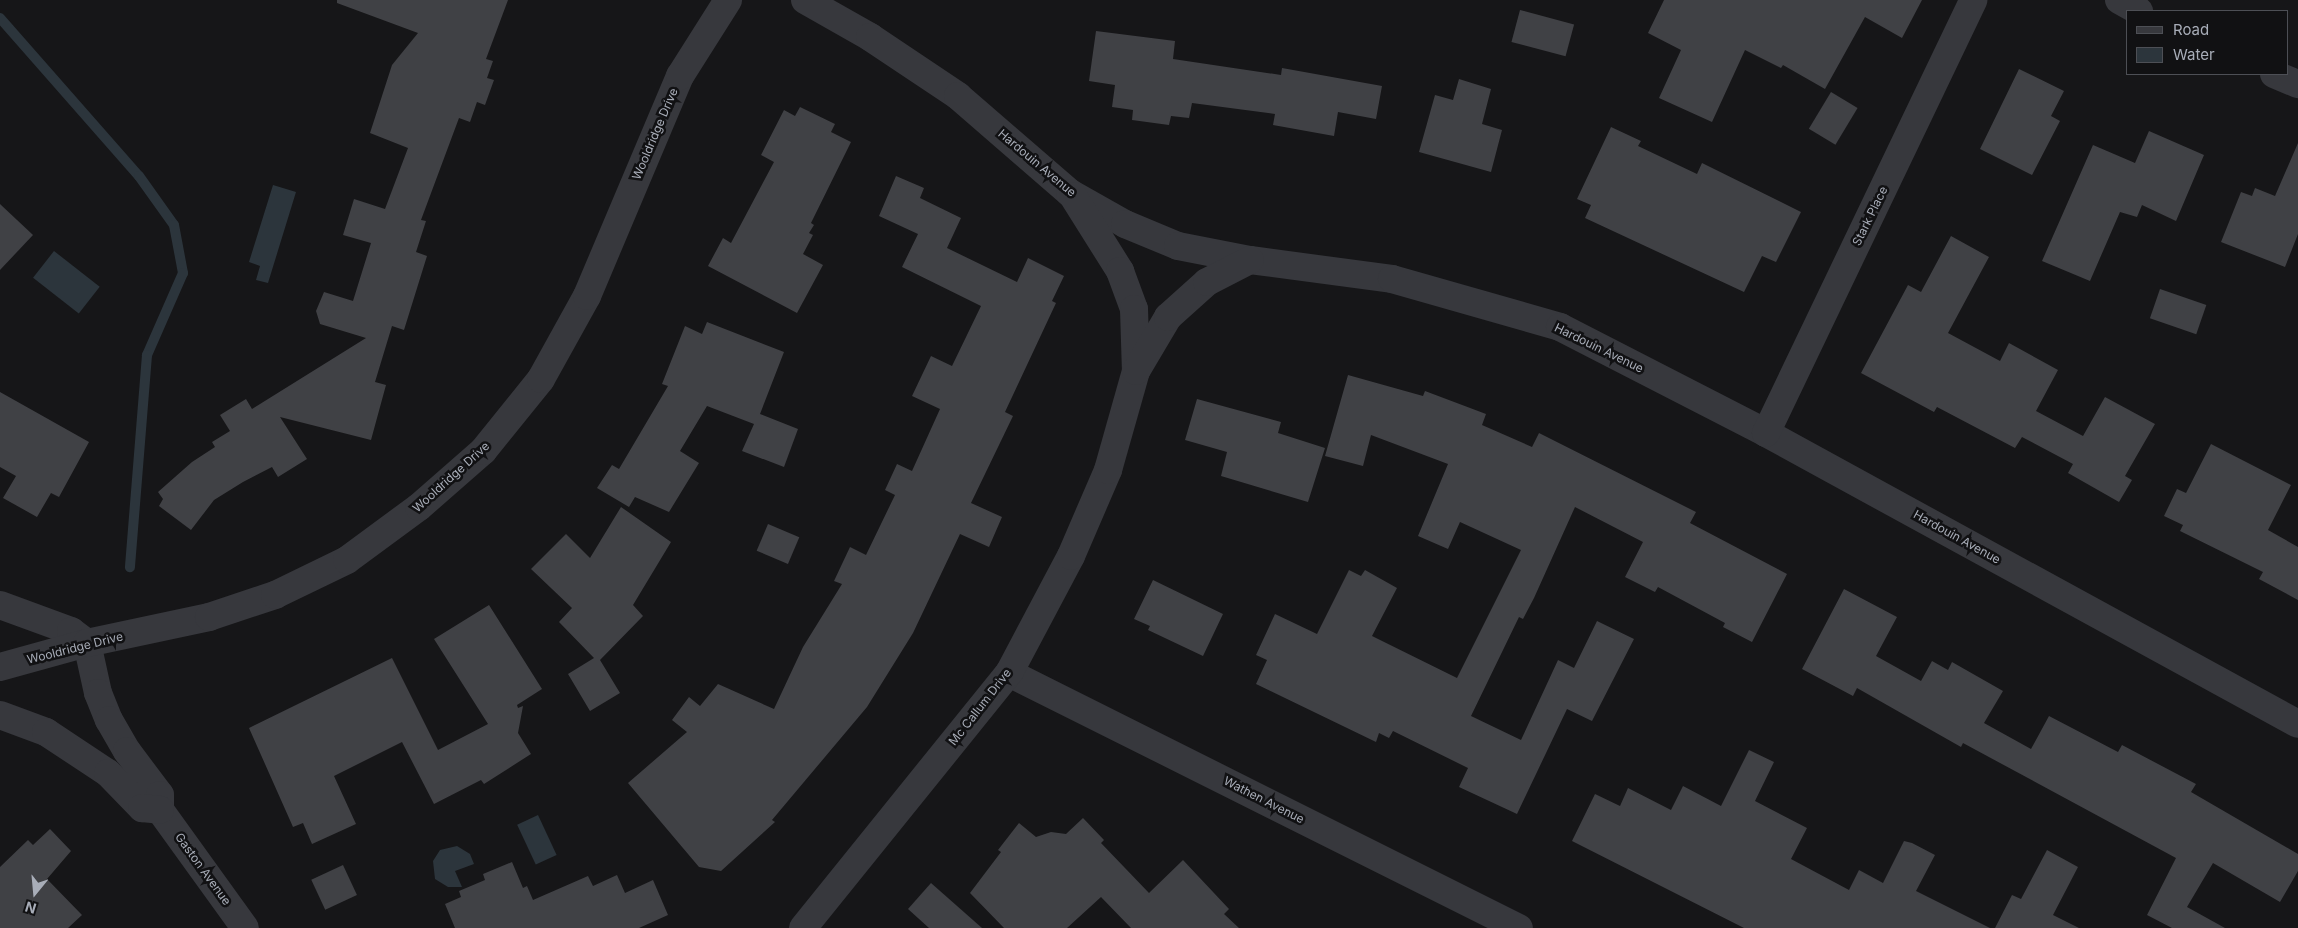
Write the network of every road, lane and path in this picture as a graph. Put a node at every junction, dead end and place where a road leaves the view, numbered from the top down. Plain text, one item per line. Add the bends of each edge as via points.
1 (728, 0) edge
2 (806, 0) edge
3 (1973, 0) edge
4 (2119, 0) edge
5 (2137, 10) edge
6 (2276, 75) edge
7 (2298, 84) edge
8 (1070, 193) junction
9 (1250, 260) junction
10 (1136, 371) junction
11 (1766, 432) junction
12 (0, 605) edge
13 (87, 643) junction
14 (0, 667) edge
15 (1008, 673) junction
16 (0, 715) edge
17 (2298, 724) edge
18 (160, 810) junction
19 (245, 928) edge
20 (803, 928) edge
21 (1519, 928) edge

1 - 13 street, Wooldridge Drive via 680,76 578,312 541,379 483,451 419,507 347,560 315,576 275,595 209,617
2 - 8 street, Hardouin Avenue via 870,37 958,96
3 - 11 street, Stark Place
4 - 5 street
6 - 7 street
8 - 9 street, Hardouin Avenue via 1125,224 1178,246
8 - 10 street, Mc Callum Drive via 1120,271 1134,309
9 - 10 street, Mc Callum Drive via 1207,282 1168,318
9 - 11 street, Hardouin Avenue via 1392,280 1560,327
10 - 15 street, Mc Callum Drive via 1108,470 1071,556
11 - 17 street, Hardouin Avenue
12 - 13 street via 70,630
13 - 14 street, Wooldridge Drive
13 - 18 street, Gaston Avenue via 98,693 109,720 127,751 160,795
15 - 20 street, Mc Callum Drive
15 - 21 street, Wathen Avenue
16 - 18 street via 46,732 108,773 142,808
18 - 19 street, Gaston Avenue

